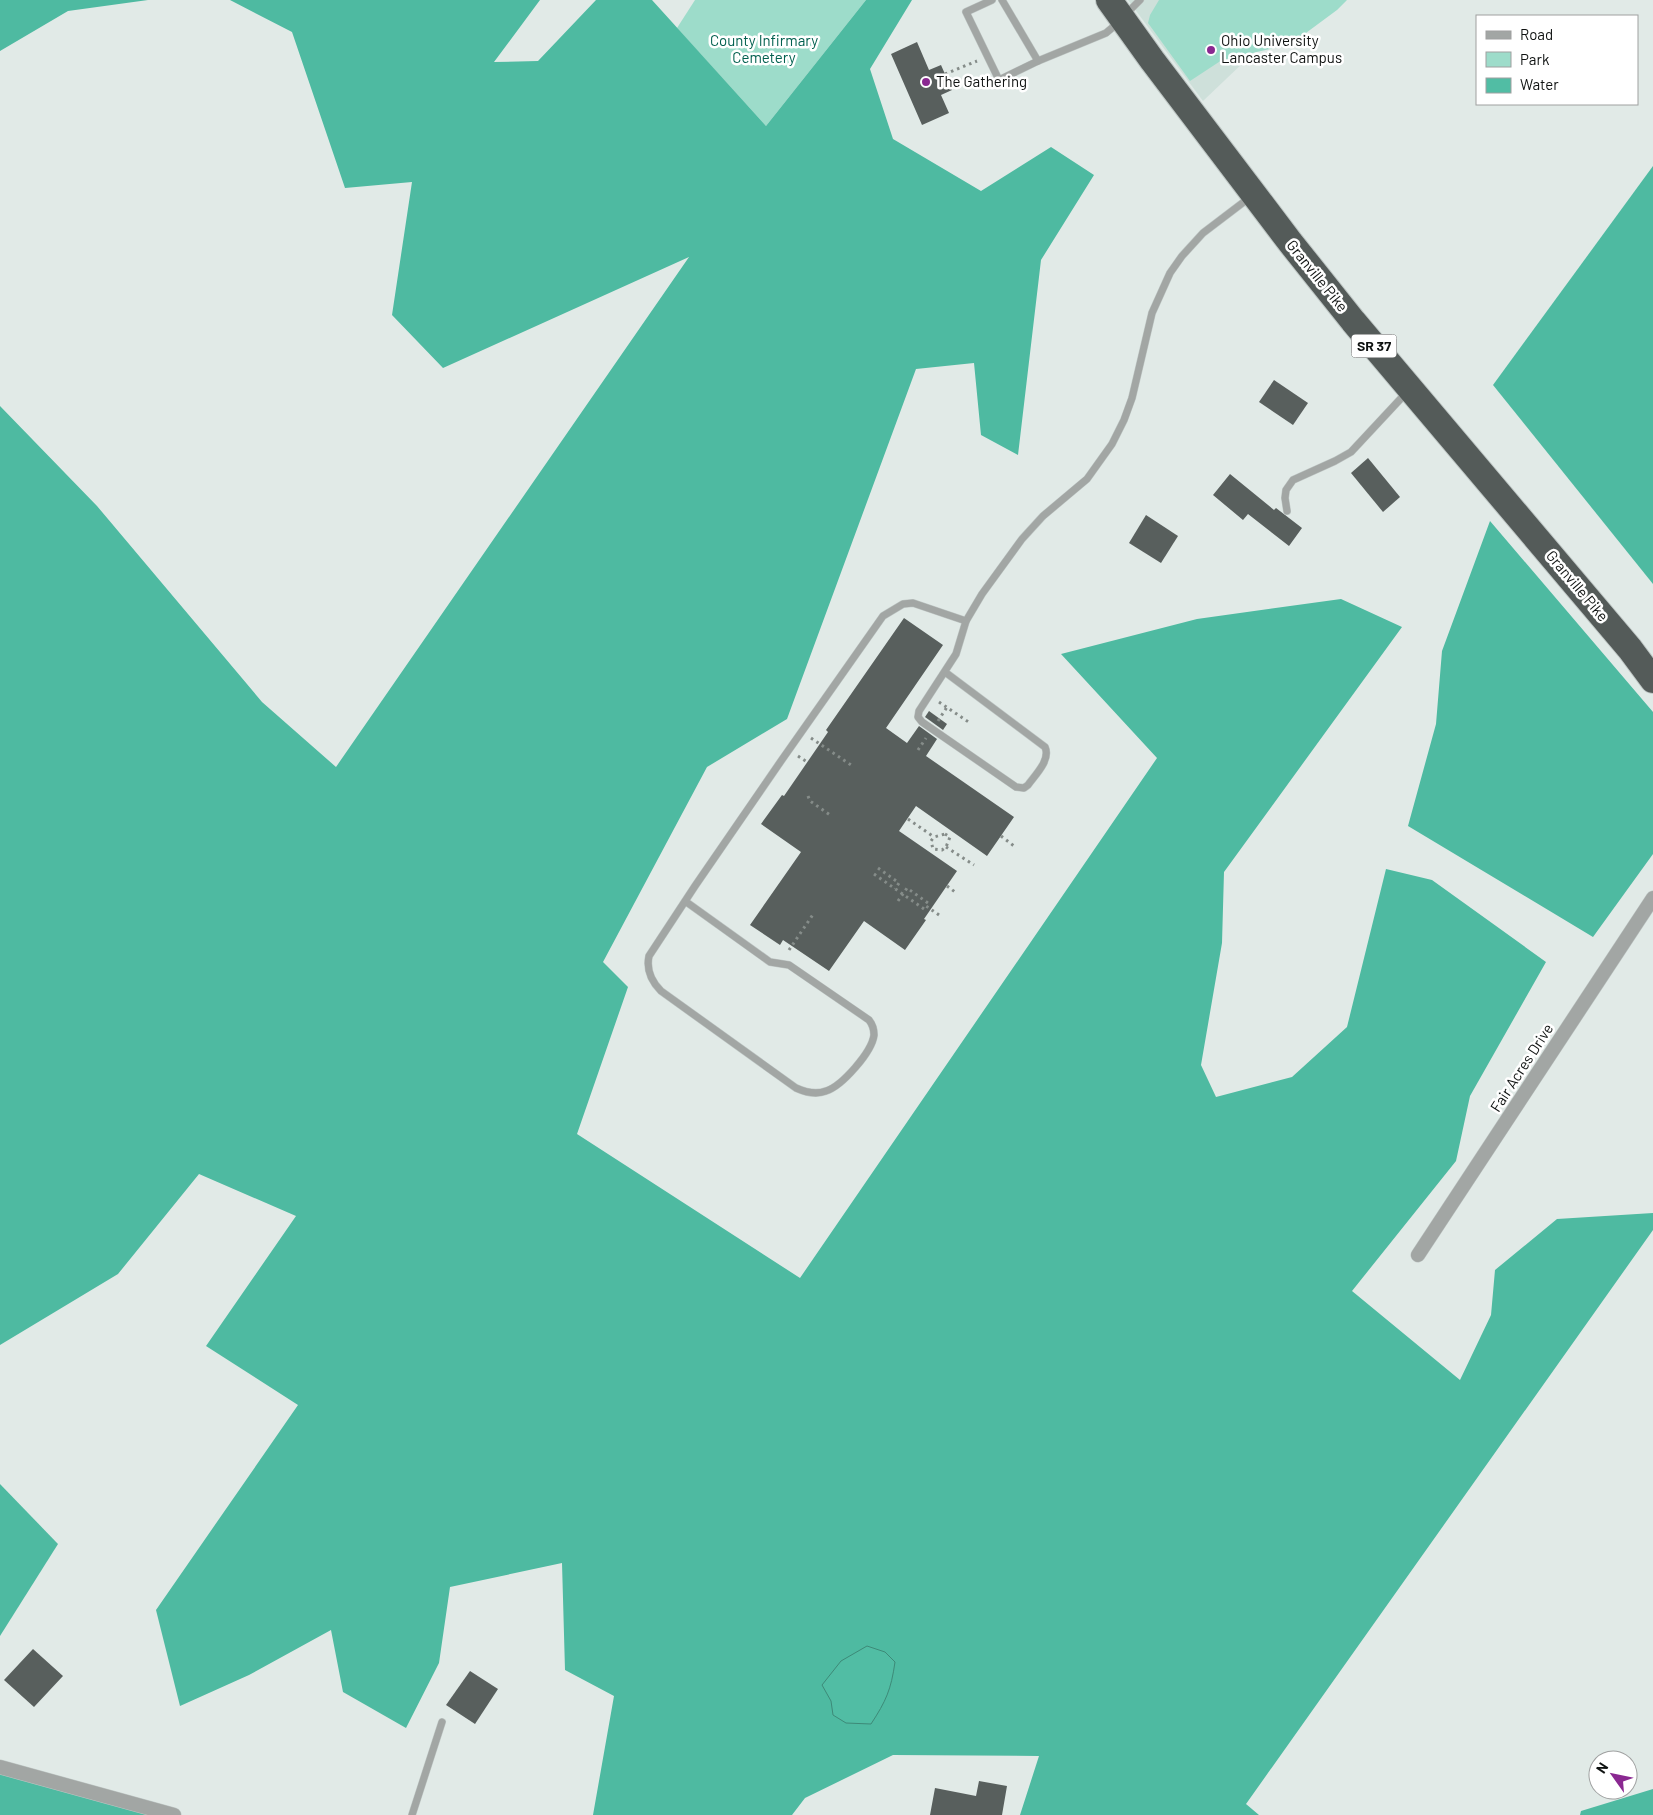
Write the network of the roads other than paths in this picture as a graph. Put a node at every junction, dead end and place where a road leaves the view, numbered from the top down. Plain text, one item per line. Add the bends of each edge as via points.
1 (992, 0) edge
2 (1002, 0) edge
3 (1124, 6) edge
4 (1038, 61) junction
5 (1254, 194) junction
6 (1410, 389) junction
7 (1287, 511) dead end
8 (966, 621) junction
9 (945, 672) junction
10 (1653, 680) edge
11 (1653, 898) edge
12 (685, 900) junction
13 (1418, 1255) dead end
14 (442, 1722) dead end
15 (0, 1767) edge
16 (174, 1815) edge
17 (412, 1815) edge

1 - 4 lane via 966,12 999,80
2 - 4 lane
3 - 4 lane via 1106,33
3 - 5 highway, Granville Pike / SR 37 via 1152,60
5 - 6 highway, Granville Pike / SR 37
5 - 8 lane via 1203,233 1170,273 1152,313 1132,398 1112,444 1087,480 1043,516 1022,539
6 - 7 lane via 1351,452 1293,480 1286,490
6 - 10 highway, Granville Pike / SR 37
8 - 9 lane via 960,646
8 - 12 lane via 913,604 903,604 883,616
9 - 9 lane via 919,711 920,720 1016,787 1024,788 1045,759 1045,747
11 - 13 street, Fair Acres Drive
12 - 12 lane via 649,956 648,969 656,986 800,1090 812,1093 826,1091 844,1080 871,1045 874,1029 869,1020 789,965 770,962
14 - 17 lane
15 - 16 street

